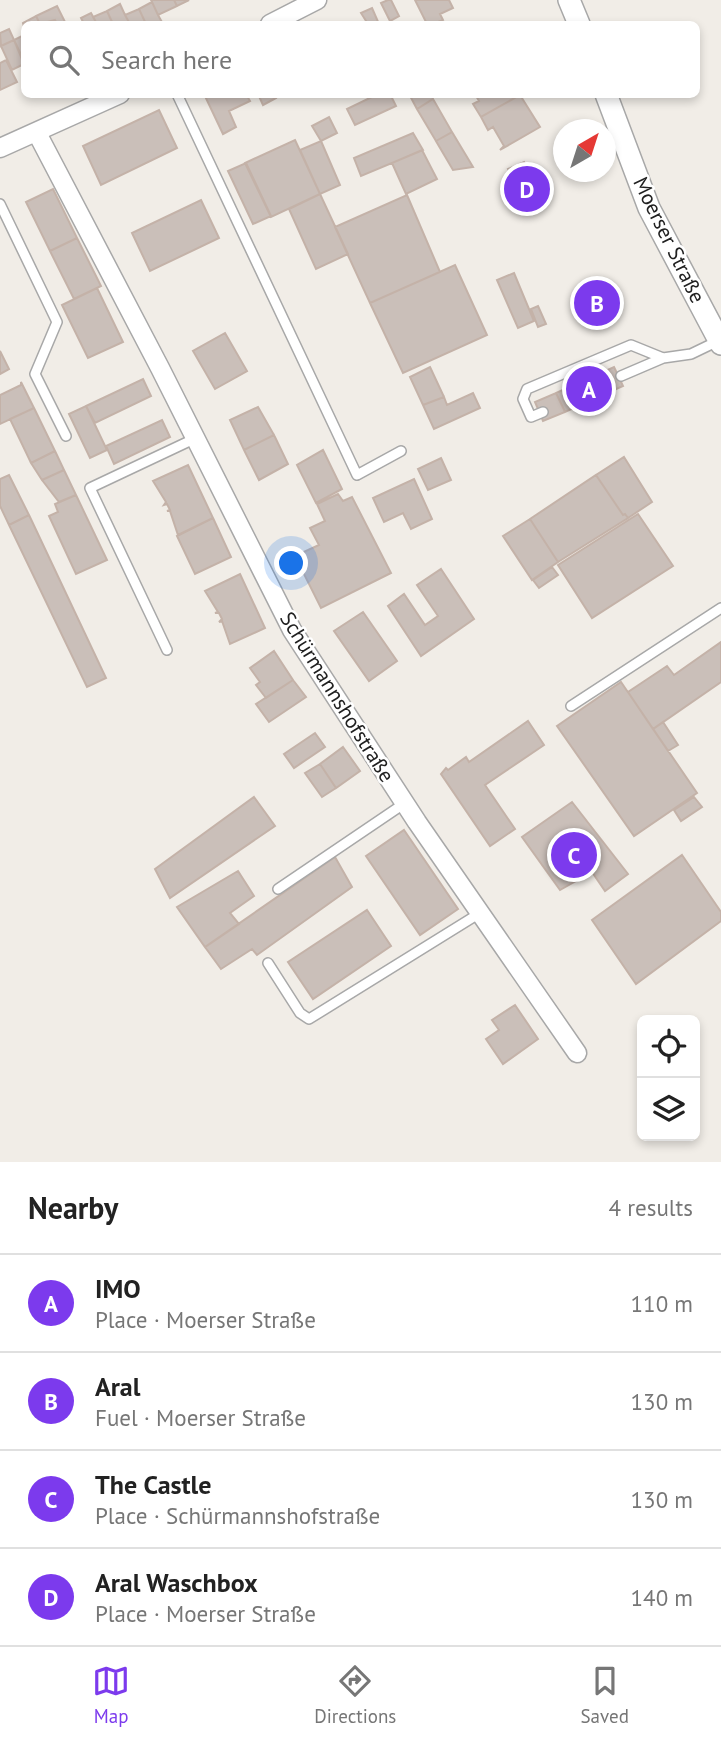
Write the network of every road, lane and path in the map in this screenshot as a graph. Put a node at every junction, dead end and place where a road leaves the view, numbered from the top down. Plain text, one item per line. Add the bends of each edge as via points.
1 (317, 0) edge
2 (569, 0) edge
3 (276, 21) edge
4 (578, 21) edge
5 (111, 98) edge
6 (179, 98) edge
7 (608, 98) edge
8 (37, 133) junction
9 (0, 148) edge
10 (0, 204) edge
11 (720, 342) edge
12 (663, 358) junction
13 (621, 376) dead end
14 (543, 412) dead end
15 (66, 436) dead end
16 (196, 438) junction
17 (401, 451) dead end
18 (721, 608) edge
19 (167, 650) dead end
20 (571, 706) dead end
21 (405, 803) junction
22 (278, 888) dead end
23 (480, 913) junction
24 (268, 963) dead end
25 (577, 1053) dead end

1 - 3 street
2 - 4 street
5 - 8 street
6 - 17 lane via 357,475
7 - 11 street, Moerser Straße via 649,208
8 - 9 street
8 - 16 street, Schürmannshofstraße
10 - 15 lane via 57,322 36,374
11 - 12 lane via 691,354
12 - 13 lane
12 - 14 lane via 631,345 527,389 523,399 531,417
16 - 19 lane via 90,488
16 - 21 street, Schürmannshofstraße via 292,630
18 - 20 lane
21 - 22 lane
21 - 23 street, Schürmannshofstraße
23 - 24 lane via 309,1019 300,1013
23 - 25 street, Schürmannshofstraße

